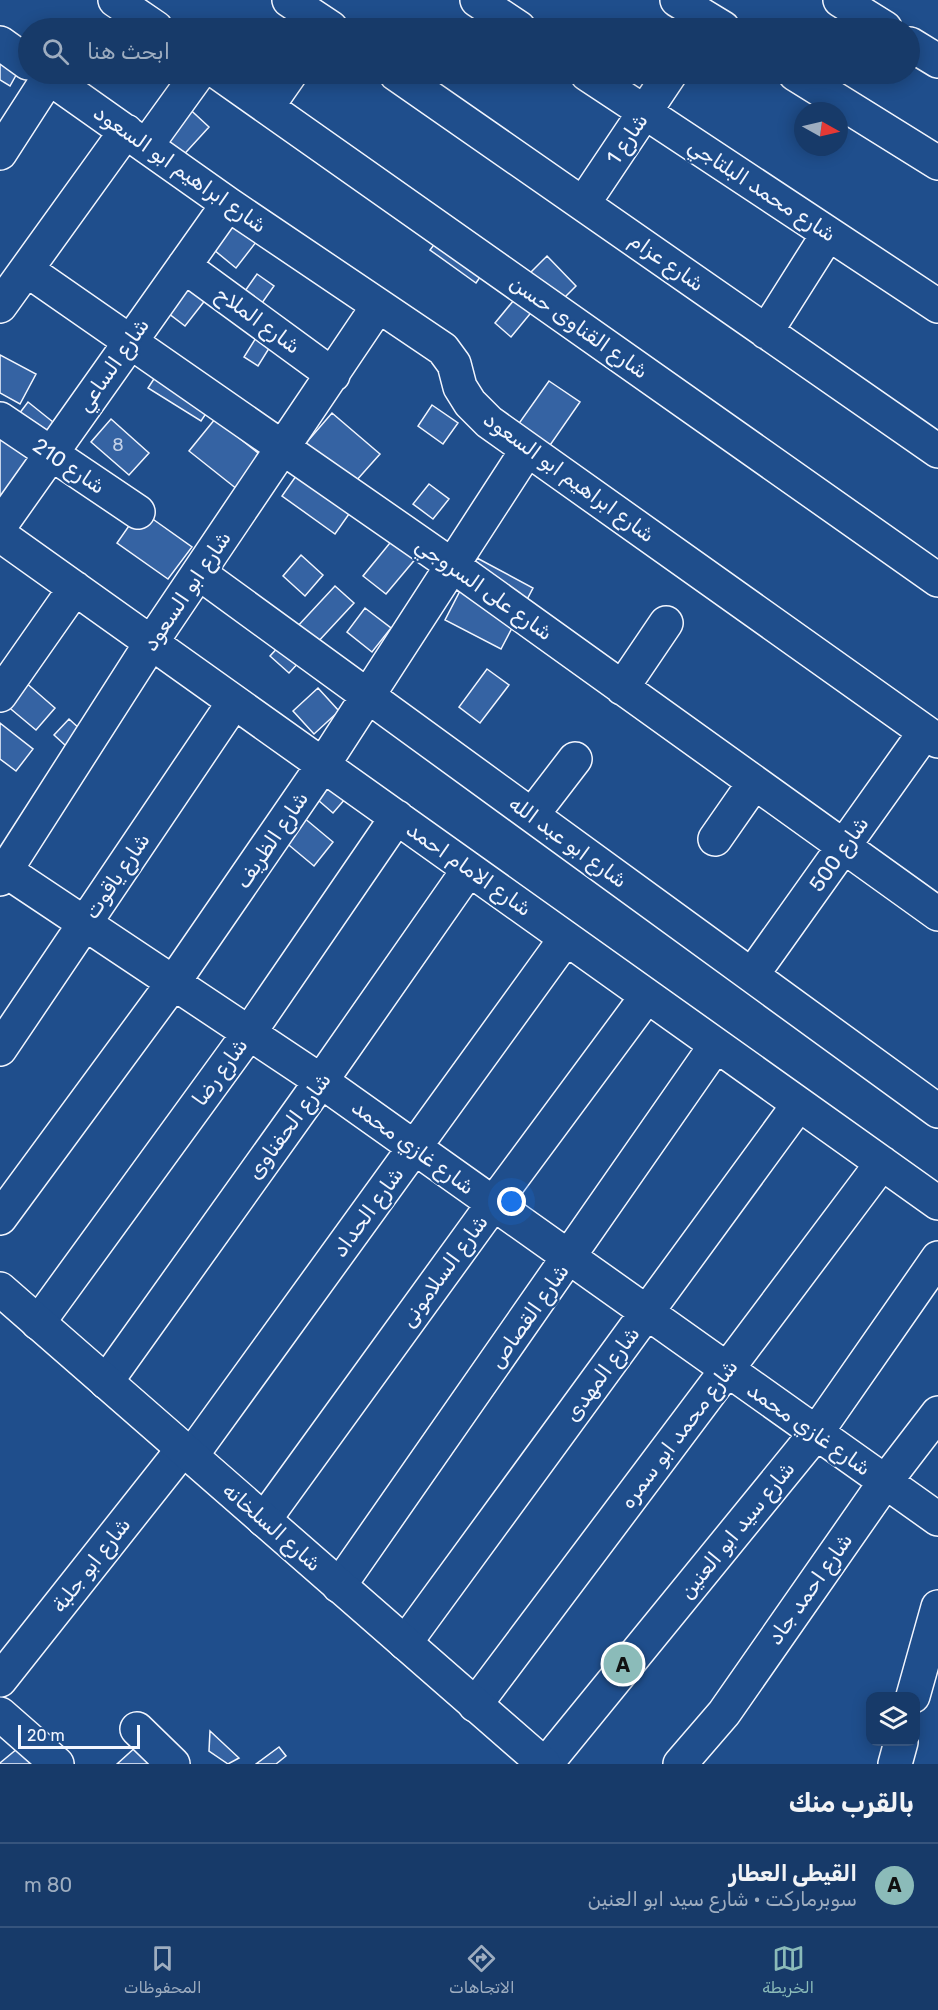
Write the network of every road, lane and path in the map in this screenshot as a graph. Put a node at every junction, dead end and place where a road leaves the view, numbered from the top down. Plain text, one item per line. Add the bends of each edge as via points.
1 (115, 0) edge
2 (290, 0) edge
3 (477, 0) edge
4 (677, 0) edge
5 (853, 3) edge
6 (141, 18) edge
7 (314, 18) edge
8 (504, 18) edge
9 (701, 18) edge
10 (872, 18) edge
11 (0, 43) edge
12 (920, 51) edge
13 (18, 56) edge
14 (938, 62) edge
15 (34, 84) edge
16 (58, 84) edge
17 (188, 84) edge
18 (234, 84) edge
19 (283, 84) edge
20 (410, 84) edge
21 (602, 84) edge
22 (663, 84) edge
23 (811, 84) edge
24 (267, 107) junction
25 (645, 112) junction
26 (136, 139) junction
27 (0, 153) edge
28 (938, 163) edge
29 (228, 204) junction
30 (583, 204) junction
31 (828, 234) junction
32 (184, 266) junction
33 (27, 270) junction
34 (0, 306) edge
35 (378, 306) junction
36 (938, 306) edge
37 (766, 332) junction
38 (129, 341) junction
39 (333, 375) junction
40 (0, 419) edge
41 (283, 448) junction
42 (527, 450) junction
43 (938, 451) edge
44 (50, 453) junction
45 (138, 512) dead end
46 (0, 526) edge
47 (0, 535) edge
48 (453, 566) junction
49 (199, 573) junction
50 (938, 580) edge
51 (75, 588) junction
52 (666, 623) dead end
53 (151, 643) junction
54 (622, 688) junction
55 (0, 695) edge
56 (369, 697) junction
57 (234, 702) junction
58 (932, 737) edge
59 (575, 759) dead end
60 (323, 765) junction
61 (754, 783) junction
62 (532, 815) junction
63 (396, 817) junction
64 (715, 839) dead end
65 (844, 846) junction
66 (469, 869) junction
67 (2, 872) edge
68 (938, 914) edge
69 (84, 925) junction
70 (566, 938) junction
71 (752, 975) junction
72 (173, 983) junction
73 (647, 996) junction
74 (249, 1033) junction
75 (716, 1045) junction
76 (0, 1049) edge
77 (321, 1081) junction
78 (799, 1104) junction
79 (938, 1111) edge
80 (414, 1148) junction
81 (882, 1163) junction
82 (938, 1203) edge
83 (493, 1204) junction
84 (0, 1218) edge
85 (569, 1258) junction
86 (938, 1258) edge
87 (0, 1289) edge
88 (647, 1314) junction
89 (38, 1323) junction
90 (727, 1370) junction
91 (106, 1382) junction
92 (938, 1413) edge
93 (816, 1433) junction
94 (187, 1453) junction
95 (885, 1482) junction
96 (938, 1519) edge
97 (264, 1520) junction
98 (339, 1586) junction
99 (938, 1607) edge
100 (405, 1643) junction
101 (0, 1680) edge
102 (915, 1692) edge
103 (475, 1705) junction
104 (0, 1714) edge
105 (137, 1729) dead end
106 (900, 1746) edge
107 (57, 1764) edge
108 (173, 1764) edge
109 (545, 1764) edge
110 (680, 1764) edge
111 (895, 1764) edge

1 - 6 street
2 - 7 street
3 - 8 street
4 - 9 street
5 - 10 street
11 - 13 street, شارع ابراهيم ابو السعود
12 - 14 street
15 - 27 street
16 - 26 street, شارع ابراهيم ابو السعود
17 - 26 street
18 - 24 street, شارع القناوى حسن
19 - 24 street
20 - 30 street, شارع عزام
21 - 25 street, شارع محمد البلتاجي
22 - 25 street, شارع 1
23 - 28 street
24 - 50 street, شارع القناوى حسن
25 - 30 street, شارع 1
25 - 31 street, شارع محمد البلتاجي
26 - 29 street, شارع ابراهيم ابو السعود
26 - 33 street
29 - 32 street, شارع الساعي
29 - 35 street, شارع ابراهيم ابو السعود
30 - 37 street, شارع عزام
31 - 36 street, شارع محمد البلتاجي
31 - 37 street
32 - 38 street, شارع الساعي
32 - 39 street, شارع الملاح
33 - 34 street
33 - 38 street, شارع على السروجي
35 - 39 street, شارع ابو السعود
35 - 42 street, شارع ابراهيم ابو السعود via 443,349 454,364 460,387 470,403
37 - 43 street, شارع عزام
38 - 41 street, شارع على السروجي
38 - 44 street, شارع الساعي
39 - 41 street, شارع ابو السعود
40 - 44 street, شارع 210
41 - 48 street, شارع على السروجي
41 - 49 street, شارع ابو السعود
42 - 48 street, شارع الظريف
42 - 58 street, شارع ابراهيم ابو السعود
44 - 45 street, شارع 210
44 - 46 street, شارع الساعي
47 - 51 street, شارع الامام احمد
48 - 54 street, شارع على السروجي
48 - 56 street, شارع الظريف
49 - 53 street, شارع ابو السعود
49 - 56 street, شارع ابو عبد الله
51 - 53 street, شارع الامام احمد
51 - 55 street
52 - 54 street
53 - 57 street, شارع الامام احمد
53 - 67 street, شارع ابو السعود
54 - 61 street, شارع على السروجي
56 - 60 street, شارع الظريف
56 - 62 street, شارع ابو عبد الله
57 - 60 street, شارع الامام احمد
57 - 69 street, شارع ياقوت
58 - 65 street, شارع 500
59 - 62 street
60 - 63 street, شارع الامام احمد
60 - 72 street, شارع الظريف
61 - 64 street
61 - 65 street, شارع على السروجي
62 - 71 street, شارع ابو عبد الله
63 - 66 street, شارع الامام احمد
63 - 74 street, شارع رضا
65 - 68 street, شارع على السروجي
65 - 71 street, شارع 500
66 - 70 street, شارع الامام احمد
66 - 77 street, شارع الحفناوى
67 - 69 street, شارع غازي محمد
69 - 72 street, شارع غازي محمد
69 - 76 street, شارع ياقوت
70 - 73 street, شارع الامام احمد
70 - 80 street, شارع الحداد
71 - 79 street, شارع ابو عبد الله
72 - 74 street, شارع غازي محمد
72 - 84 street, شارع الظريف
73 - 75 street, شارع الامام احمد
73 - 83 street, شارع السلامونى
74 - 77 street, شارع غازي محمد
74 - 89 street, شارع رضا
75 - 78 street, شارع الامام احمد
75 - 85 street, شارع القصاص
77 - 80 street, شارع غازي محمد
77 - 91 street, شارع الحفناوى
78 - 81 street, شارع الامام احمد
78 - 88 street, شارع المهدى
80 - 83 street, شارع غازي محمد
80 - 94 street, شارع الحداد
81 - 82 street, شارع الامام احمد
81 - 90 street, شارع محمد ابو سمره
83 - 85 street, شارع غازي محمد
83 - 97 street, شارع السلامونى
85 - 88 street, شارع غازي محمد
85 - 98 street, شارع القصاص
86 - 93 street, شارع سيد ابو العنين
87 - 89 street, شارع السلخانه
88 - 90 street, شارع غازي محمد
88 - 100 street, شارع المهدى
89 - 91 street, شارع السلخانه
90 - 93 street, شارع غازي محمد
90 - 103 street, شارع محمد ابو سمره
91 - 94 street, شارع السلخانه
92 - 95 street, شارع احمد جاد
93 - 95 street, شارع غازي محمد
93 - 109 street, شارع سيد ابو العنين
94 - 97 street, شارع السلخانه
94 - 101 street, شارع ابو جلبة
95 - 96 street, شارع غازي محمد
95 - 110 street, شارع احمد جاد via 724,1713
97 - 98 street, شارع السلخانه
98 - 100 street, شارع السلخانه
99 - 102 street
100 - 103 street, شارع السلخانه
103 - 109 street, شارع السلخانه
104 - 107 street
105 - 108 street
106 - 111 street

